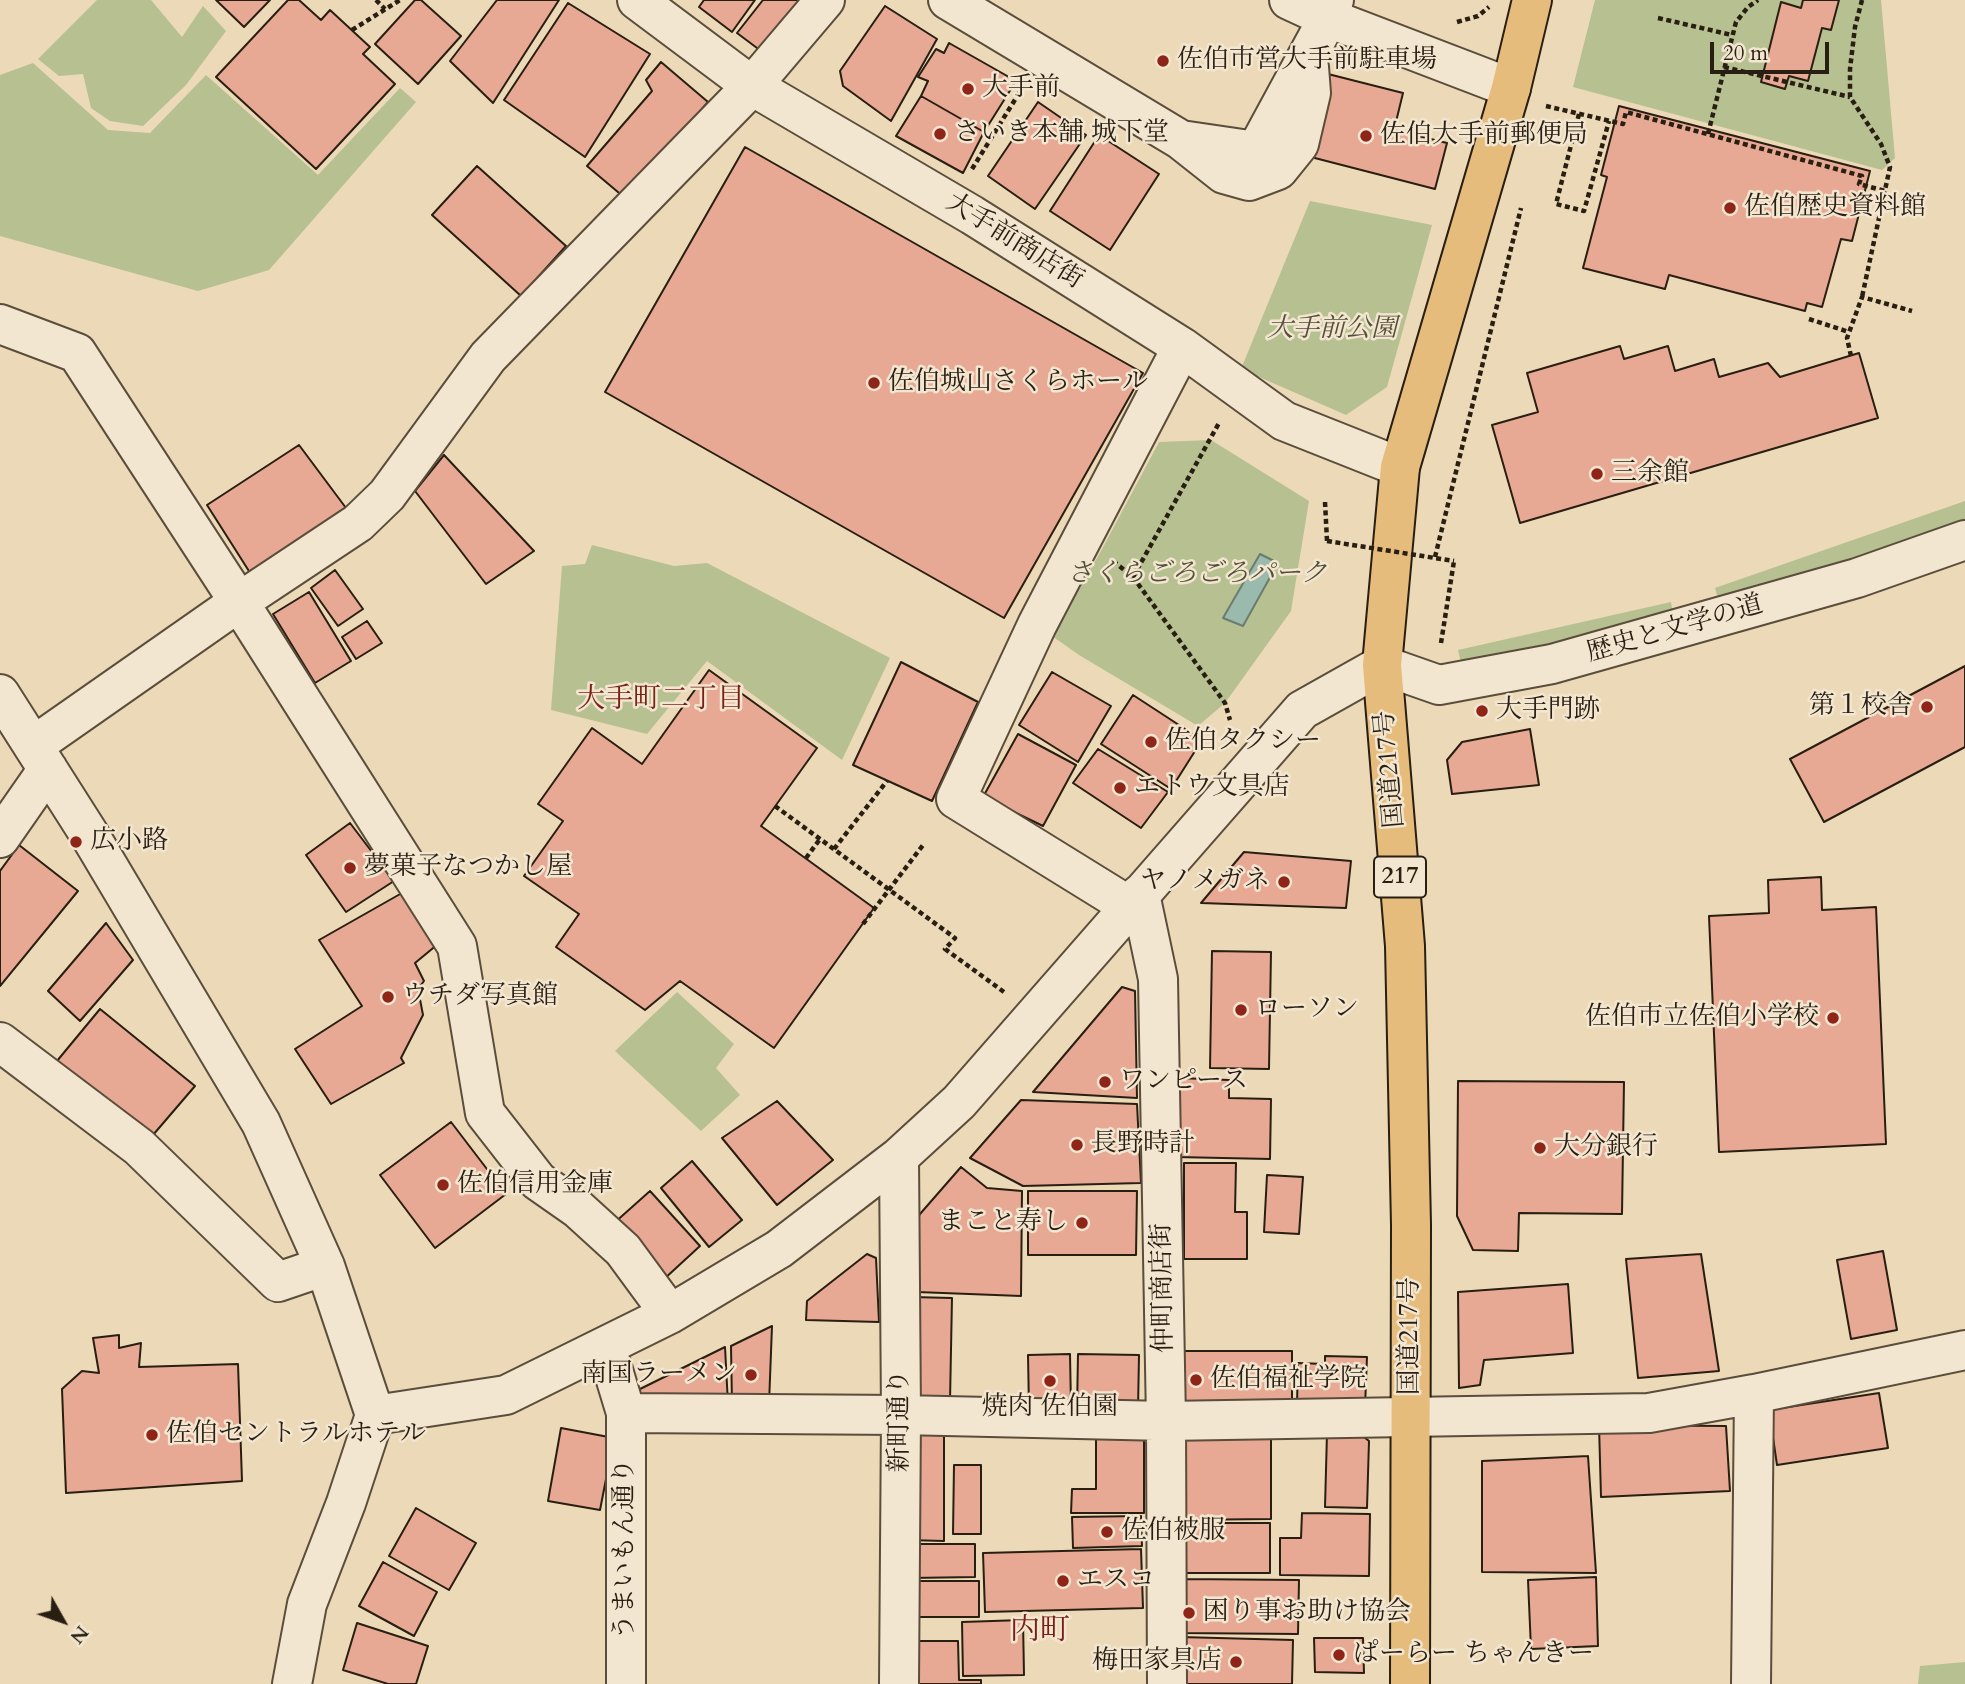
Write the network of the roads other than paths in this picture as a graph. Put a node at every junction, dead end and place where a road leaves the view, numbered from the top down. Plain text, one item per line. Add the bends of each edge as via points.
1 (637, 0) edge
2 (825, 0) edge
3 (948, 0) edge
4 (1289, 0) edge
5 (1532, 0) edge
6 (1331, 9) edge
7 (752, 86) junction
8 (1511, 88) junction
9 (0, 324) edge
10 (1182, 347) junction
11 (1400, 467) junction
12 (1965, 540) edge
13 (239, 602) junction
14 (1382, 665) junction
15 (0, 694) edge
16 (41, 758) junction
17 (0, 838) edge
18 (1135, 900) junction
19 (0, 1042) edge
20 (899, 1157) junction
21 (325, 1266) junction
22 (670, 1314) junction
23 (606, 1347) junction
24 (1965, 1350) edge
25 (1754, 1394) junction
26 (626, 1413) junction
27 (375, 1415) junction
28 (901, 1415) junction
29 (1410, 1416) junction
30 (1166, 1421) junction
31 (292, 1684) edge
32 (626, 1684) edge
33 (899, 1684) edge
34 (1167, 1684) edge
35 (1410, 1684) edge
36 (1751, 1684) edge

1 - 7 street, 大手前商店街
2 - 7 street
3 - 6 street via 1181,140 1256,150
4 - 6 street
5 - 8 highway, 国道217号 / 217
6 - 8 street
7 - 10 street, 大手前商店街 via 972,215
7 - 13 street via 488,358 387,495 358,523
8 - 11 highway, 国道217号 / 217
9 - 13 street via 77,353
10 - 11 street, 大手前商店街 via 1284,421
10 - 18 street via 1037,625 956,799
11 - 14 highway, 国道217号 / 217
12 - 14 street, 歴史と文学の道 via 1857,578 1552,664 1438,685
13 - 16 street
13 - 22 street via 457,946 485,1113 538,1181 623,1250
14 - 18 street via 1301,710
14 - 29 highway, 国道217号 / 217 via 1405,946
15 - 16 street
16 - 17 street
16 - 21 street via 261,1123
18 - 20 street via 959,1102
18 - 30 street, 仲町商店街 via 1158,979
19 - 21 street via 139,1147 278,1282
20 - 22 street via 779,1249
20 - 28 street, 新町通り
21 - 27 street
22 - 23 street
23 - 26 street, うまいもん通り
23 - 27 street via 506,1395
24 - 25 street
25 - 29 street via 1649,1413
25 - 36 street
26 - 28 street
26 - 32 street, うまいもん通り
27 - 31 street via 307,1604
28 - 30 street
28 - 33 street, 新町通り
29 - 30 street
29 - 35 highway, 国道217号 / 217
30 - 34 street, 仲町商店街

